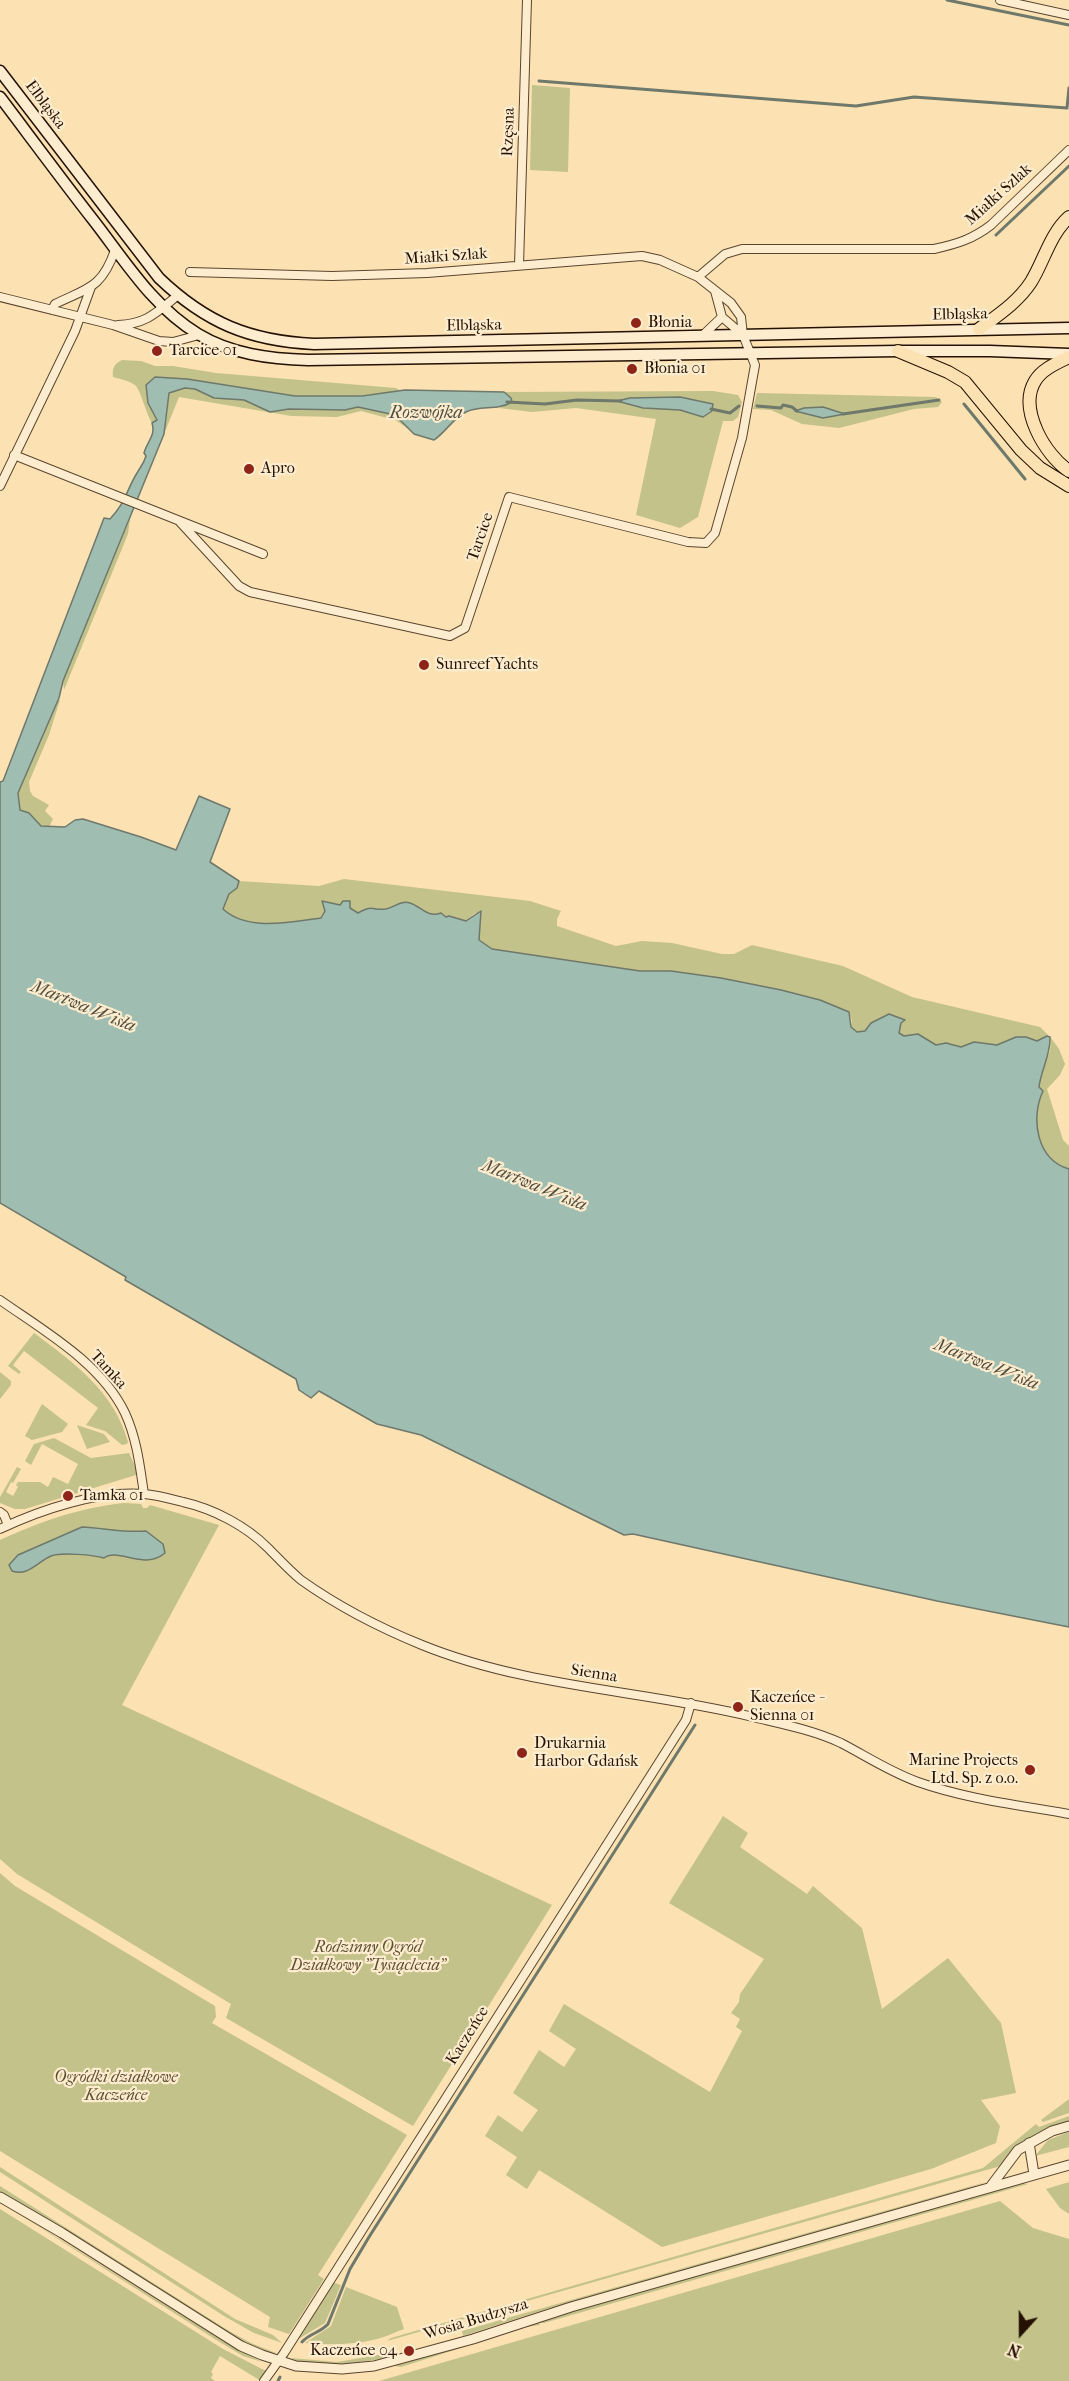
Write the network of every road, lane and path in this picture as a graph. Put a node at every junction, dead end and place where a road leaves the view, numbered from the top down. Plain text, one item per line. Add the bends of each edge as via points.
1 (527, 0) edge
2 (1000, 0) edge
3 (1069, 15) edge
4 (0, 70) edge
5 (0, 97) edge
6 (1069, 150) edge
7 (1069, 217) edge
8 (115, 250) junction
9 (519, 265) junction
10 (190, 272) dead end
11 (698, 277) junction
12 (91, 287) junction
13 (715, 291) junction
14 (177, 296) junction
15 (0, 297) edge
16 (163, 307) junction
17 (52, 310) junction
18 (81, 317) junction
19 (722, 317) junction
20 (113, 325) junction
21 (1069, 328) edge
22 (979, 329) junction
23 (199, 335) junction
24 (743, 335) junction
25 (702, 336) junction
26 (898, 351) junction
27 (751, 354) junction
28 (1069, 355) edge
29 (14, 455) junction
30 (1069, 471) edge
31 (0, 486) edge
32 (1069, 486) edge
33 (180, 522) junction
34 (263, 554) dead end
35 (0, 1300) edge
36 (144, 1494) junction
37 (0, 1512) edge
38 (8, 1525) junction
39 (0, 1529) edge
40 (691, 1703) junction
41 (1069, 1814) edge
42 (1069, 2126) edge
43 (1029, 2143) junction
44 (1069, 2166) edge
45 (1034, 2174) junction
46 (991, 2186) junction
47 (0, 2197) edge
48 (279, 2361) junction
49 (264, 2381) edge

1 - 9 street, Rzęsna
2 - 3 street
4 - 14 main road, Elbląska via 144,260
5 - 8 main road, Elbląska
6 - 11 street, Miałki Szlak via 991,225 959,244 934,249 742,249 725,254
7 - 22 highway via 1052,239 1024,292
8 - 12 street via 101,280
8 - 16 main road, Elbląska
9 - 10 street, Miałki Szlak via 332,276
9 - 11 street, Miałki Szlak via 642,256
11 - 13 street, Miałki Szlak
12 - 17 street via 55,304
12 - 18 street
13 - 19 street
13 - 24 street, Miałki Szlak via 741,317
14 - 16 street
14 - 25 main road, Elbląska via 229,328 288,343
15 - 17 street
16 - 20 street via 135,324
16 - 23 main road, Elbląska
17 - 18 street
18 - 20 street
18 - 29 street
19 - 24 street, Miałki Szlak
19 - 25 street
20 - 23 street via 159,341 173,342
21 - 22 main road, Elbląska
22 - 24 main road, Elbląska
23 - 27 main road, Elbląska via 244,353 286,360
24 - 25 main road, Elbląska
24 - 27 street, Miałki Szlak
26 - 27 main road, Elbląska
26 - 28 main road, Elbląska
26 - 32 highway via 965,382 1021,450
27 - 33 street, Tarcice via 756,368 742,438 715,533 706,543 688,542 509,497 465,628 450,636 250,592 239,586
28 - 30 highway via 1035,380 1029,406 1031,419 1051,454
29 - 31 street
29 - 33 street, Tarcice
33 - 34 street, Tarcice
35 - 36 street, Tamka via 76,1355 113,1394 132,1432
36 - 38 street, Sienna via 101,1496
36 - 40 street, Sienna via 186,1503 225,1518 324,1595 426,1646 505,1673
37 - 38 street
38 - 39 street, Sienna
40 - 41 street, Sienna via 820,1734 932,1787
40 - 48 street, Kaczeńce via 686,1720
42 - 43 street
43 - 45 street
43 - 46 street via 1018,2150
44 - 45 street, Wosia Budzysza
45 - 46 street, Wosia Budzysza
46 - 48 street, Wosia Budzysza via 390,2362 324,2369
47 - 48 street, Wosia Budzysza via 241,2346
48 - 49 street, Kaczeńce

